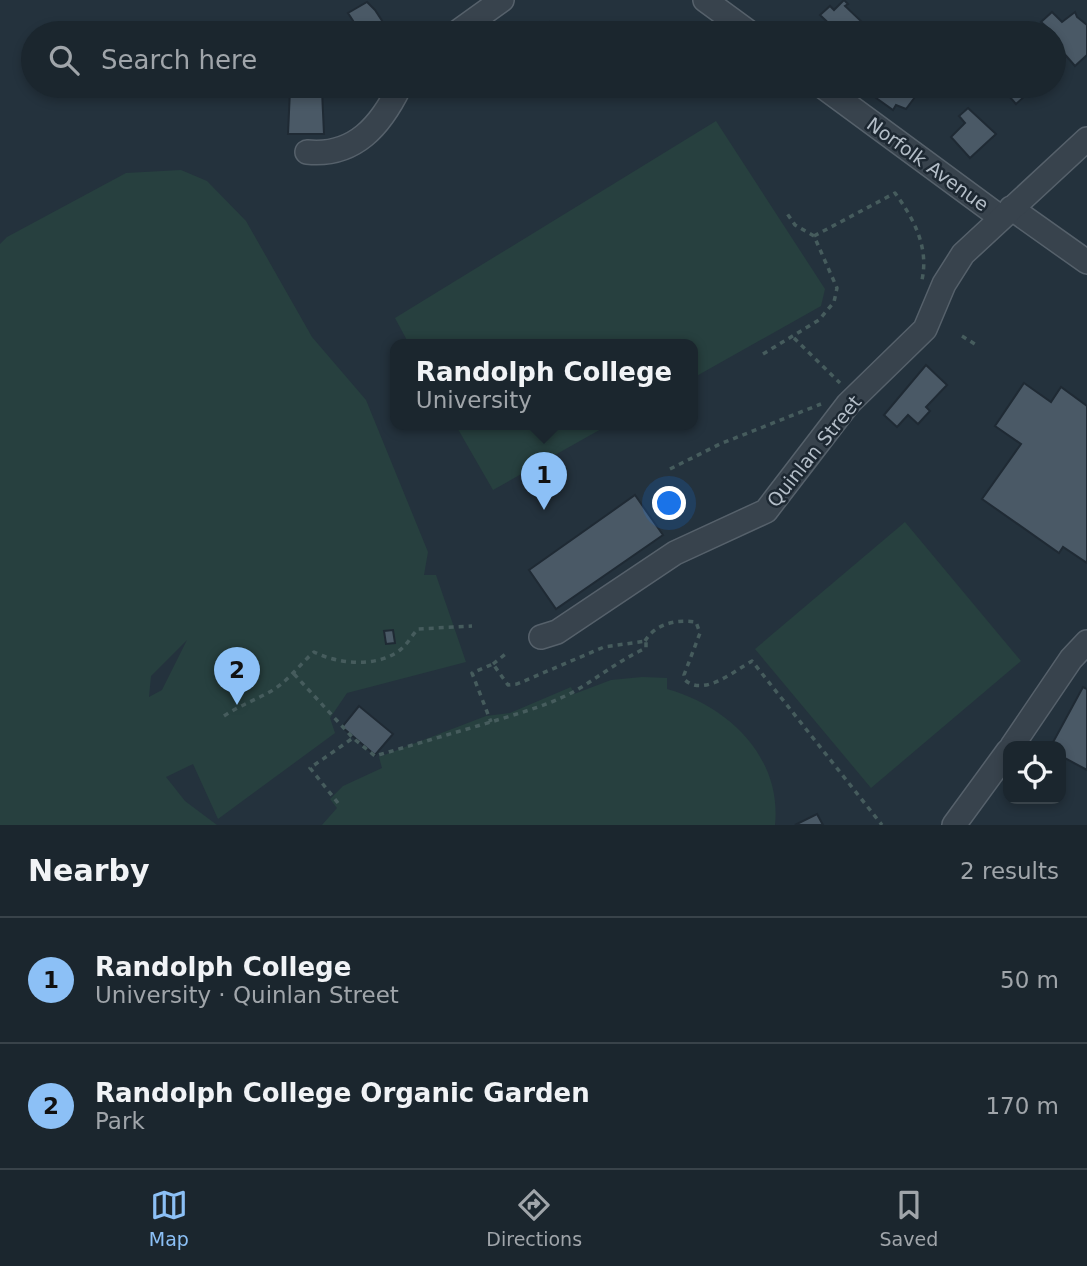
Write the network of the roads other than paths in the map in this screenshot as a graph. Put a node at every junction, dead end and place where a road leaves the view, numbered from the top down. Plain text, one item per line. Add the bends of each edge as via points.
1 (502, 0) edge
2 (705, 0) edge
3 (473, 21) edge
4 (734, 21) edge
5 (395, 98) edge
6 (840, 98) edge
7 (1087, 139) edge
8 (307, 152) dead end
9 (1006, 212) junction
10 (1087, 262) edge
11 (541, 637) dead end
12 (1087, 642) edge
13 (1015, 741) edge
14 (1003, 758) edge
15 (954, 825) edge

1 - 3 street
2 - 4 street
5 - 8 street via 386,116 353,145 325,154
6 - 9 street, Norfolk Avenue
7 - 9 street, Quinlan Street
9 - 10 street, Norfolk Avenue
9 - 11 street, Quinlan Street via 963,254 925,328 848,404 766,511 675,553 557,632
12 - 13 street
14 - 15 street

